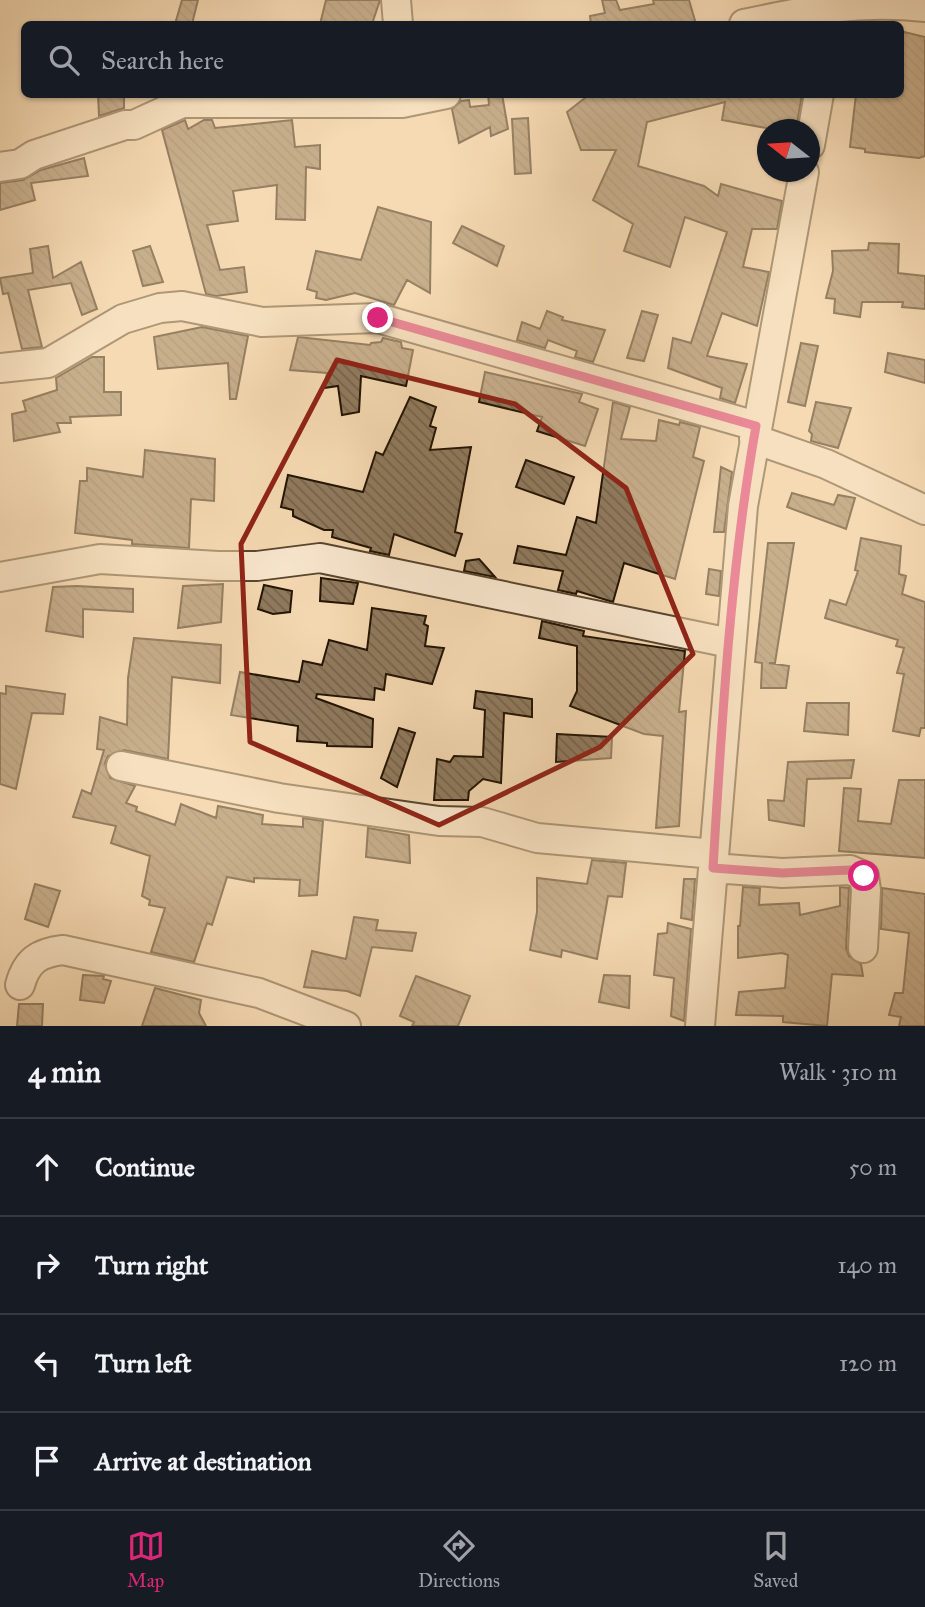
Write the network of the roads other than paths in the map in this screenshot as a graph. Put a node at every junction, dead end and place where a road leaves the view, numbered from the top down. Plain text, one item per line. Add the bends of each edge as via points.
1 (396, 0) edge
2 (925, 7) edge
3 (836, 9) edge
4 (398, 21) edge
5 (762, 21) edge
6 (818, 98) edge
7 (402, 99) edge
8 (815, 119) edge
9 (0, 166) edge
10 (802, 182) edge
11 (0, 368) edge
12 (755, 433) junction
13 (925, 510) edge
14 (0, 578) edge
15 (730, 643) junction
16 (121, 766) dead end
17 (713, 861) junction
18 (863, 948) dead end
19 (20, 985) dead end
20 (346, 1026) edge
21 (700, 1026) edge

1 - 4 street
2 - 3 street via 865,1
3 - 5 street
6 - 8 street
7 - 9 street via 182,103 134,125 34,155 20,164
10 - 12 street
11 - 12 street via 48,363 123,319 160,308 182,306 262,322 378,318
12 - 13 street
12 - 15 street
14 - 15 street via 100,559 257,566 320,558
15 - 17 street
16 - 17 street via 279,799 439,821 482,821 537,838
17 - 18 street via 782,873 850,870 864,876
17 - 21 street
19 - 20 street via 35,957 63,950 259,993

